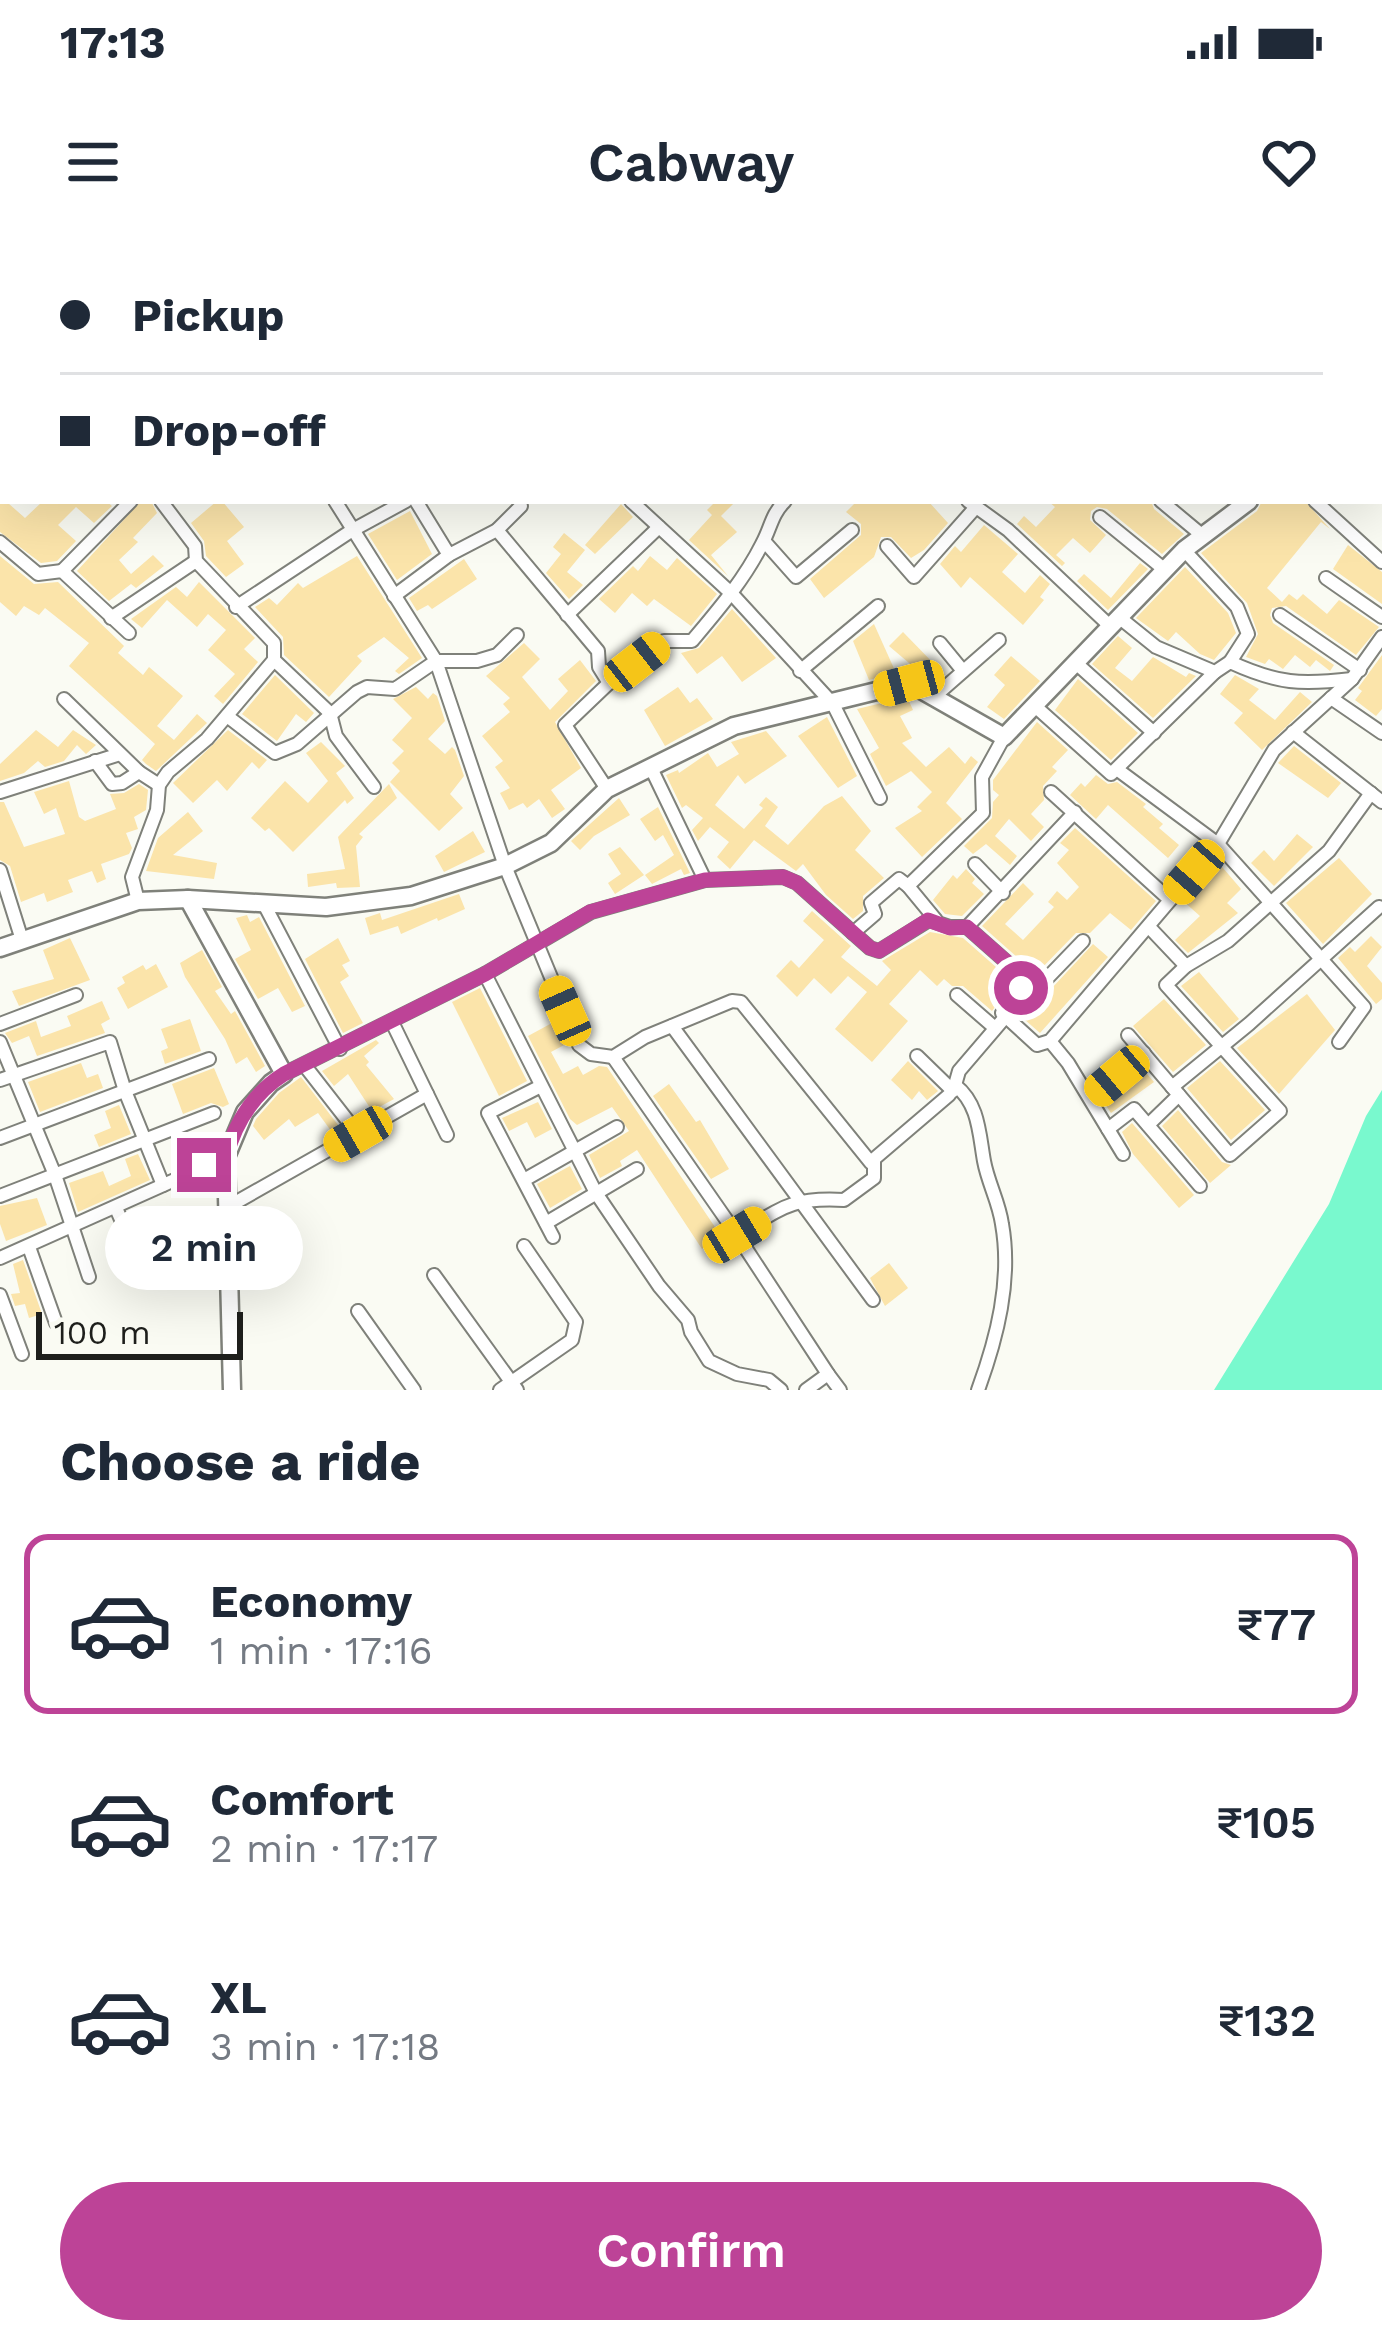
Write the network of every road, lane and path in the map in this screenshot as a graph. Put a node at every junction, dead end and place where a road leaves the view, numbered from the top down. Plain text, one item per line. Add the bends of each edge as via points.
1 (128, 504) edge
2 (163, 504) edge
3 (337, 504) edge
4 (400, 504) edge
5 (418, 504) edge
6 (634, 504) edge
7 (782, 504) edge
8 (972, 504) edge
9 (1165, 504) edge
10 (1245, 504) edge
11 (1322, 504) edge
12 (521, 506) dead end
13 (1100, 517) dead end
14 (659, 527) junction
15 (351, 530) junction
16 (497, 530) junction
17 (851, 530) dead end
18 (1203, 536) junction
19 (764, 541) junction
20 (0, 542) edge
21 (887, 546) dead end
22 (1184, 550) junction
23 (449, 555) junction
24 (196, 561) junction
25 (1382, 562) edge
26 (1165, 570) junction
27 (62, 571) junction
28 (1325, 578) dead end
29 (731, 594) junction
30 (394, 596) junction
31 (878, 606) dead end
32 (236, 607) junction
33 (567, 615) junction
34 (1280, 615) dead end
35 (1382, 617) edge
36 (110, 618) junction
37 (1115, 622) junction
38 (130, 633) dead end
39 (517, 635) dead end
40 (1382, 637) edge
41 (999, 640) dead end
42 (940, 643) dead end
43 (274, 661) junction
44 (436, 662) junction
45 (1230, 662) junction
46 (1376, 662) edge
47 (1077, 664) junction
48 (800, 671) junction
49 (963, 671) junction
50 (1215, 672) junction
51 (1356, 674) junction
52 (609, 683) junction
53 (934, 696) junction
54 (1331, 698) junction
55 (64, 699) dead end
56 (832, 704) junction
57 (1036, 707) junction
58 (330, 713) junction
59 (227, 716) junction
60 (1293, 732) junction
61 (1154, 733) junction
62 (1382, 734) edge
63 (1004, 737) junction
64 (120, 754) junction
65 (95, 761) junction
66 (652, 768) junction
67 (1118, 770) junction
68 (139, 772) junction
69 (158, 785) junction
70 (374, 788) dead end
71 (608, 789) junction
72 (0, 792) edge
73 (1051, 792) dead end
74 (880, 798) dead end
75 (1377, 798) edge
76 (1075, 812) junction
77 (1219, 844) junction
78 (975, 864) dead end
79 (505, 866) junction
80 (0, 870) edge
81 (705, 880) junction
82 (908, 886) junction
83 (1003, 893) junction
84 (188, 899) junction
85 (1170, 900) junction
86 (138, 901) junction
87 (1270, 902) junction
88 (264, 904) junction
89 (1378, 907) dead end
90 (936, 920) junction
91 (967, 927) junction
92 (1149, 927) junction
93 (853, 933) junction
94 (22, 940) junction
95 (1082, 940) dead end
96 (535, 943) junction
97 (0, 948) edge
98 (1321, 959) junction
99 (1186, 966) junction
100 (485, 974) junction
101 (1036, 988) junction
102 (76, 995) dead end
103 (957, 995) dead end
104 (1006, 1016) junction
105 (392, 1022) junction
106 (0, 1024) edge
107 (672, 1026) junction
108 (995, 1028) junction
109 (1128, 1035) dead end
110 (1050, 1040) junction
111 (0, 1042) edge
112 (1339, 1042) dead end
113 (1221, 1046) junction
114 (340, 1049) junction
115 (1144, 1053) junction
116 (917, 1056) dead end
117 (614, 1057) junction
118 (209, 1059) dead end
119 (304, 1066) junction
120 (284, 1074) junction
121 (7, 1078) edge
122 (541, 1086) junction
123 (954, 1088) junction
124 (125, 1091) junction
125 (1175, 1091) junction
126 (427, 1094) junction
127 (1090, 1098) junction
128 (214, 1113) dead end
129 (34, 1125) junction
130 (1148, 1125) junction
131 (617, 1127) dead end
132 (1108, 1129) junction
133 (358, 1134) junction
134 (447, 1135) dead end
135 (0, 1138) edge
136 (143, 1141) junction
137 (573, 1151) junction
138 (1123, 1154) dead end
139 (226, 1157) junction
140 (872, 1163) junction
141 (637, 1169) dead end
142 (56, 1175) junction
143 (524, 1180) junction
144 (163, 1185) junction
145 (1199, 1186) dead end
146 (596, 1193) junction
147 (0, 1196) edge
148 (800, 1199) junction
149 (116, 1208) junction
150 (226, 1208) junction
151 (546, 1222) junction
152 (74, 1227) junction
153 (737, 1235) junction
154 (553, 1237) dead end
155 (524, 1246) dead end
156 (29, 1247) junction
157 (0, 1258) edge
158 (140, 1264) dead end
159 (434, 1275) dead end
160 (89, 1276) dead end
161 (0, 1295) edge
162 (873, 1300) dead end
163 (358, 1311) dead end
164 (56, 1323) dead end
165 (22, 1354) dead end
166 (828, 1374) junction
167 (510, 1387) edge
168 (232, 1390) edge
169 (414, 1390) edge
170 (781, 1390) edge
171 (806, 1390) edge
172 (840, 1390) edge
173 (978, 1390) edge

1 - 27 street
2 - 24 street via 195,546
3 - 15 street
4 - 15 street
5 - 23 street
6 - 14 street
7 - 19 street
8 - 21 street via 914,577
8 - 37 street
9 - 18 street
10 - 18 street
11 - 25 street
12 - 16 street
13 - 26 street
14 - 29 street
14 - 33 street
15 - 30 street
15 - 32 street
16 - 23 street
16 - 33 street
17 - 19 street via 796,577
18 - 22 street
19 - 29 street
20 - 27 street via 38,574
22 - 26 street
22 - 45 street via 1237,607 1248,634
23 - 30 street
24 - 32 street
24 - 36 street
26 - 37 street
27 - 36 street
28 - 35 street
29 - 48 street
29 - 52 street via 692,640 664,641
30 - 44 street
31 - 48 street
32 - 43 street via 274,643
33 - 52 street via 598,651
34 - 51 street
36 - 38 street
37 - 47 street
37 - 50 street
39 - 44 street via 497,655
40 - 46 street
41 - 49 street
42 - 49 street
43 - 58 street
43 - 59 street
44 - 58 street via 395,689 367,687
44 - 79 street
45 - 50 street
45 - 51 street via 1281,683
46 - 51 street
47 - 57 street
47 - 61 street
48 - 56 street
49 - 53 street
50 - 61 street
51 - 54 street
52 - 71 street via 565,725
53 - 56 street via 909,683
53 - 63 street
54 - 60 street
54 - 62 street
55 - 64 street
56 - 66 street via 734,726
56 - 74 street
57 - 63 street
57 - 67 street via 1111,774
58 - 59 street via 297,744 274,753
58 - 70 street via 336,736
59 - 69 street
60 - 75 street
60 - 77 street
61 - 67 street
63 - 82 street via 982,777 983,813
64 - 65 street
64 - 68 street
65 - 68 street via 112,784
65 - 72 street
66 - 71 street
66 - 81 street
67 - 77 street
68 - 69 street
69 - 86 street via 132,877
71 - 79 street via 550,843
73 - 76 street
75 - 87 street
76 - 83 street
76 - 85 street
77 - 85 street
77 - 87 street
78 - 83 street
79 - 88 street via 411,896 326,907
79 - 96 street
80 - 94 street
81 - 93 street via 783,877
81 - 96 street via 590,912
82 - 90 street
82 - 93 street via 898,879
83 - 91 street
84 - 86 street
84 - 88 street
84 - 120 street
85 - 92 street
86 - 94 street
87 - 98 street
87 - 99 street
88 - 114 street
89 - 98 street
90 - 91 street
90 - 93 street via 879,951
91 - 101 street
92 - 99 street
92 - 110 street
94 - 97 street
95 - 101 street
96 - 100 street
96 - 117 street via 579,1046
98 - 112 street via 1364,1006
98 - 113 street
99 - 113 street via 1166,985
100 - 105 street
100 - 122 street
101 - 104 street via 1030,996 1021,988
102 - 106 street
103 - 108 street
104 - 108 street
104 - 110 street via 1037,1045
105 - 114 street
105 - 126 street
107 - 117 street
107 - 140 street via 732,1001 748,1006
107 - 148 street
108 - 123 street
109 - 115 street
110 - 127 street
111 - 121 street
113 - 125 street
113 - 125 street via 1280,1111 1230,1155
114 - 119 street
115 - 125 street
115 - 127 street
116 - 123 street
117 - 153 street
118 - 124 street
119 - 120 street
119 - 133 street
120 - 139 street via 244,1112
121 - 124 street via 110,1042
121 - 129 street
122 - 137 street
122 - 143 street via 488,1113
123 - 140 street
123 - 173 street via 968,1098 982,1131 1005,1243 999,1325
124 - 129 street
124 - 136 street
125 - 130 street
126 - 133 street
126 - 134 street
127 - 132 street
128 - 136 street
129 - 135 street
129 - 142 street
130 - 132 street via 1134,1109
130 - 145 street
131 - 137 street
132 - 138 street
133 - 150 street
136 - 142 street
136 - 144 street
137 - 143 street
137 - 146 street
139 - 144 street
139 - 150 street
140 - 148 street via 874,1178 844,1200
141 - 146 street
142 - 147 street
142 - 152 street
143 - 151 street
144 - 149 street
146 - 151 street
146 - 170 street via 709,1361
148 - 153 street
148 - 162 street
149 - 152 street
149 - 158 street
150 - 168 street
151 - 154 street
152 - 156 street
152 - 160 street
153 - 166 street
155 - 167 street via 576,1331
156 - 157 street
156 - 164 street
159 - 167 street
161 - 165 street
163 - 169 street
166 - 171 street
166 - 172 street

